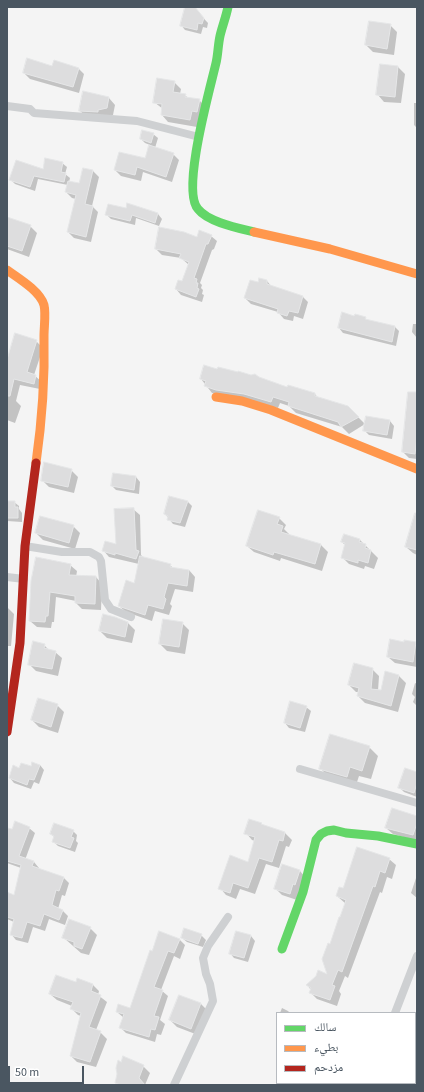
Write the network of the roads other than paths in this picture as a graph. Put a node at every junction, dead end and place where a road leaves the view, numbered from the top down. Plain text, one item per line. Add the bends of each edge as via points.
1 (228, 7) edge
2 (7, 106) edge
3 (199, 137) junction
4 (7, 270) edge
5 (417, 274) edge
6 (216, 397) dead end
7 (417, 470) edge
8 (25, 546) junction
9 (7, 577) edge
10 (24, 579) junction
11 (131, 617) dead end
12 (7, 732) edge
13 (300, 769) dead end
14 (417, 803) edge
15 (417, 844) edge
16 (228, 917) dead end
17 (282, 949) dead end
18 (417, 956) edge
19 (396, 1012) edge
20 (174, 1085) edge

1 - 3 street
2 - 3 street via 30,109 34,112 137,121
3 - 5 street via 193,180 194,202 197,209 205,215 264,234
4 - 8 street via 37,294 44,305 45,370 42,418
6 - 7 street via 242,401 271,410
8 - 10 street
8 - 11 street via 62,552 90,552 100,557 105,600 111,610
9 - 10 street
10 - 12 street via 20,643
13 - 14 street
15 - 17 street via 334,830 321,834 316,840 303,892
16 - 20 street via 203,958 213,1001
18 - 19 street

